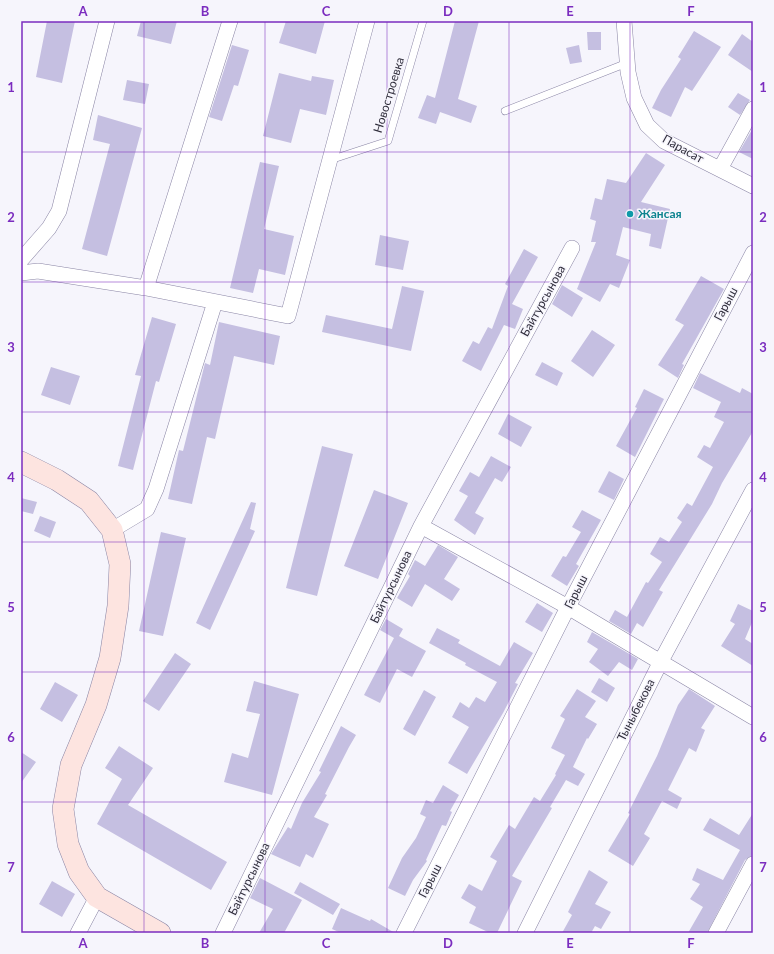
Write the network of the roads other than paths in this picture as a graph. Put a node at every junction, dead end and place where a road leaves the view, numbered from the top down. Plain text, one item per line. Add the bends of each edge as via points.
1 (107, 21) edge
2 (230, 21) edge
3 (367, 21) edge
4 (423, 21) edge
5 (624, 21) edge
6 (627, 64) junction
7 (753, 110) edge
8 (505, 111) dead end
9 (330, 160) junction
10 (720, 169) junction
11 (753, 186) edge
12 (572, 248) dead end
13 (753, 253) edge
14 (21, 260) edge
15 (21, 273) edge
16 (146, 288) junction
17 (215, 302) junction
18 (21, 462) edge
19 (753, 490) edge
20 (421, 526) junction
21 (112, 530) junction
22 (568, 607) junction
23 (661, 661) junction
24 (753, 717) edge
25 (753, 864) edge
26 (97, 897) junction
27 (78, 933) edge
28 (160, 933) edge
29 (222, 933) edge
30 (404, 933) edge
31 (525, 933) edge
32 (716, 933) edge

1 - 14 street via 59,211 49,228
2 - 16 street
3 - 9 street
4 - 9 lane, Новостроевка via 388,141
5 - 6 street, Парасат
6 - 8 lane
6 - 10 street, Парасат via 634,98 647,125 664,141
7 - 10 street
9 - 17 street via 288,316
10 - 11 street, Парасат
12 - 20 street, Байтурсынова
13 - 22 street, Гарыш
15 - 16 street via 38,271
16 - 17 street
17 - 21 street via 156,489 147,509
18 - 21 main road via 57,480 88,501
19 - 23 street, Тыныбекова
20 - 22 street
20 - 29 street, Байтурсынова
21 - 26 main road via 120,564 118,606 110,658 96,705 71,765 63,809 68,844 79,872
22 - 23 street
22 - 30 street, Гарыш
23 - 24 street
23 - 31 street, Тыныбекова
25 - 32 street
26 - 27 street
26 - 28 main road

